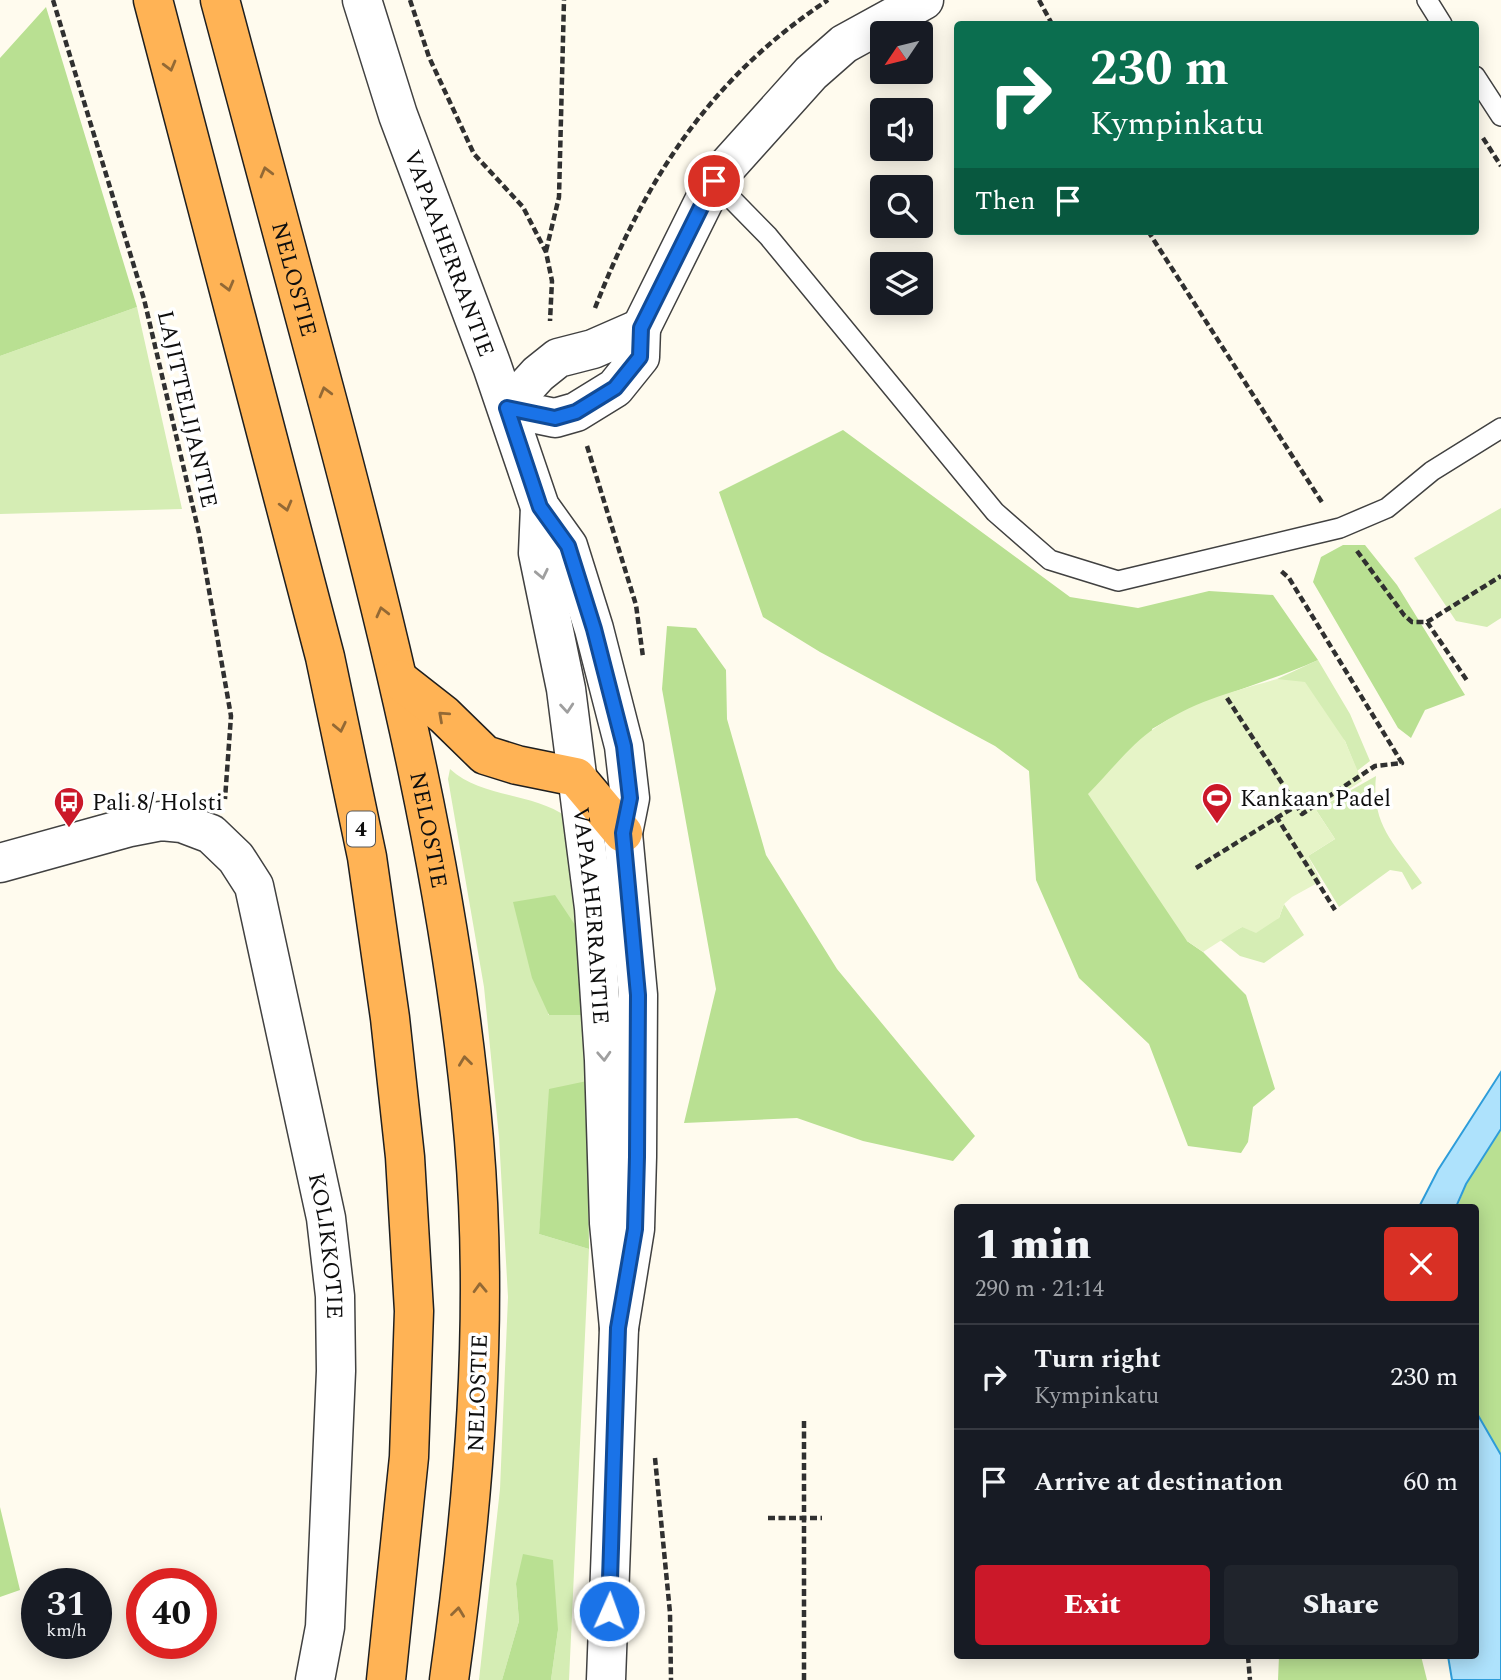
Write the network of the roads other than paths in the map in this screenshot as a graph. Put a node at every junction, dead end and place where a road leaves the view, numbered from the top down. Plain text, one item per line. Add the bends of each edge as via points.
1 (153, 0) edge
2 (220, 0) edge
3 (362, 0) edge
4 (925, 0) edge
5 (1427, 0) edge
6 (1440, 21) edge
7 (1479, 82) edge
8 (1501, 116) edge
9 (714, 181) junction
10 (641, 328) junction
11 (507, 408) junction
12 (1501, 428) edge
13 (540, 507) junction
14 (398, 679) junction
15 (576, 777) junction
16 (623, 833) junction
17 (0, 863) edge
18 (618, 1328) junction
19 (316, 1680) edge
20 (386, 1680) edge
21 (449, 1680) edge
22 (606, 1680) edge

1 -> 20 highway, 4 via 326,657 367,857 390,1018 405,1157 414,1311 409,1457
14 -> 2 highway, NELOSTIE
3 - 11 street, VAPAAHERRANTIE via 398,115
4 - 9 street via 844,44 811,73
5 - 6 lane
7 - 8 lane
9 - 10 street
9 - 12 lane via 768,236 995,512 1050,560 1118,581 1340,528 1387,508 1432,471
10 - 11 street via 558,358
10 - 11 street via 640,357 615,388 576,412 555,418
11 - 13 street, VAPAAHERRANTIE
13 -> 15 street, VAPAAHERRANTIE via 538,553 566,689
13 - 16 street, VAPAAHERRANTIE via 568,546 594,629 620,733 630,798
15 -> 14 highway via 485,755
21 -> 14 highway, NELOSTIE via 473,1488 481,1304 474,1141 457,993
15 - 16 highway
15 -> 18 street, VAPAAHERRANTIE via 594,908
16 - 18 street, VAPAAHERRANTIE via 638,995 637,1157 635,1229
17 - 19 street, KOLIKKOTIE via 160,821 182,822 211,834 236,858 254,886 326,1218 335,1296 325,1627
18 - 22 street, VAPAAHERRANTIE

